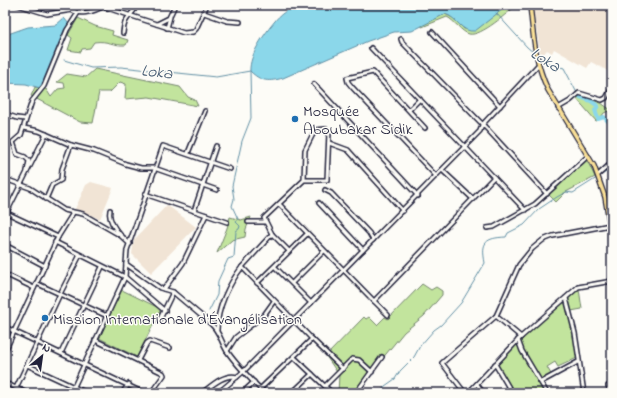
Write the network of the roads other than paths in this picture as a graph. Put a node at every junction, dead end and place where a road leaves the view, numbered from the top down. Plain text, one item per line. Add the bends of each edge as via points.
1 (18, 5) edge
2 (67, 5) edge
3 (83, 5) edge
4 (98, 5) edge
5 (137, 5) edge
6 (175, 5) edge
7 (207, 5) edge
8 (530, 5) edge
9 (105, 6) edge
10 (72, 10) junction
11 (79, 13) junction
12 (204, 13) junction
13 (132, 15) junction
14 (170, 15) junction
15 (240, 22) dead end
16 (157, 24) junction
17 (167, 28) junction
18 (432, 32) dead end
19 (123, 33) dead end
20 (401, 39) dead end
21 (371, 48) dead end
22 (538, 65) junction
23 (314, 84) dead end
24 (612, 88) edge
25 (420, 99) junction
26 (500, 106) junction
27 (558, 108) junction
28 (409, 110) junction
29 (205, 111) dead end
30 (5, 114) edge
31 (19, 119) junction
32 (25, 119) junction
33 (482, 125) junction
34 (24, 127) junction
35 (425, 128) dead end
36 (46, 134) junction
37 (329, 143) junction
38 (71, 145) junction
39 (216, 146) dead end
40 (465, 146) junction
41 (188, 154) junction
42 (588, 156) junction
43 (211, 162) junction
44 (154, 168) junction
45 (612, 168) edge
46 (230, 169) dead end
47 (442, 170) junction
48 (27, 171) junction
49 (598, 175) junction
50 (436, 176) junction
51 (494, 177) junction
52 (5, 179) edge
53 (304, 180) junction
54 (19, 186) junction
55 (204, 186) junction
56 (217, 190) dead end
57 (325, 190) dead end
58 (145, 194) junction
59 (547, 194) junction
60 (418, 196) junction
61 (46, 199) junction
62 (473, 199) junction
63 (319, 203) dead end
64 (279, 204) junction
65 (110, 210) dead end
66 (525, 210) junction
67 (194, 211) junction
68 (403, 211) junction
69 (73, 213) junction
70 (6, 214) edge
71 (206, 215) junction
72 (227, 222) dead end
73 (248, 222) dead end
74 (265, 222) junction
75 (610, 225) junction
76 (487, 228) dead end
77 (272, 234) junction
78 (307, 234) junction
79 (58, 237) junction
80 (123, 237) junction
81 (612, 238) edge
82 (373, 240) junction
83 (55, 242) junction
84 (130, 244) junction
85 (5, 245) edge
86 (363, 250) junction
87 (289, 251) junction
88 (324, 251) junction
89 (80, 255) junction
90 (126, 264) junction
91 (45, 266) junction
92 (102, 267) junction
93 (242, 267) junction
94 (275, 267) junction
95 (343, 271) junction
96 (5, 274) edge
97 (125, 277) junction
98 (612, 281) edge
99 (36, 283) junction
100 (257, 283) junction
101 (292, 283) junction
102 (34, 288) junction
103 (164, 289) junction
104 (173, 292) junction
105 (60, 294) junction
106 (566, 298) junction
107 (274, 301) junction
108 (374, 301) junction
109 (310, 303) junction
110 (83, 305) junction
111 (165, 311) junction
112 (388, 315) dead end
113 (107, 316) junction
114 (496, 316) junction
115 (294, 320) junction
116 (160, 321) dead end
117 (5, 327) edge
118 (217, 330) junction
119 (14, 331) junction
120 (521, 337) junction
121 (312, 339) junction
122 (96, 340) junction
123 (518, 340) junction
124 (38, 342) junction
125 (170, 348) dead end
126 (5, 351) edge
127 (227, 351) junction
128 (61, 353) junction
129 (294, 357) junction
130 (382, 357) dead end
131 (138, 360) junction
132 (578, 362) junction
133 (84, 364) junction
134 (496, 364) junction
135 (27, 365) junction
136 (343, 369) junction
137 (244, 371) junction
138 (372, 372) junction
139 (312, 374) junction
140 (237, 377) junction
141 (254, 382) junction
142 (540, 382) junction
143 (5, 383) edge
144 (129, 384) junction
145 (477, 384) junction
146 (325, 386) junction
147 (608, 386) dead end
148 (612, 386) edge
149 (74, 387) junction
150 (16, 388) junction
151 (260, 389) junction
152 (294, 392) edge
153 (27, 393) edge
154 (71, 393) edge
155 (87, 393) edge
156 (122, 393) edge
157 (144, 393) edge
158 (151, 393) edge
159 (202, 393) edge
160 (218, 393) edge
161 (242, 393) edge
162 (264, 393) edge
163 (332, 393) edge
164 (356, 393) edge
165 (464, 393) edge
166 (468, 393) edge
167 (482, 393) edge
168 (512, 393) edge
169 (547, 393) edge
170 (584, 393) edge

1 - 10 street via 47,14
2 - 10 street
3 - 10 street
3 - 11 street
4 - 9 street
5 - 13 street
6 - 14 street
7 - 12 street
8 - 22 main road
9 - 11 street via 91,12
9 - 13 street
10 - 11 street
11 - 32 street via 67,30 45,85 32,101
12 - 15 street via 227,21
12 - 17 street via 193,32 179,32
13 - 16 street
13 - 19 street via 125,21
14 - 16 street via 165,22
14 - 17 street
16 - 17 street
18 - 26 street
20 - 33 street
21 - 25 street
22 - 26 street
22 - 27 main road
23 - 60 street
24 - 27 street via 602,100 579,93
25 - 28 street
25 - 40 street
26 - 33 street
27 - 42 main road
28 - 35 street
28 - 50 street via 373,72 347,78
29 - 41 street
30 - 31 street
31 - 32 street
31 - 34 street
32 - 34 street
33 - 40 street via 480,131
33 - 59 street
34 - 36 street
34 - 48 street via 13,145 17,154 28,158
36 - 38 street
36 - 48 street
37 - 53 street via 327,180
37 - 53 street via 328,130 315,130 306,148
37 - 68 street via 348,150
38 - 44 street via 141,168
38 - 61 street via 62,169 61,180 52,185
39 - 43 street
40 - 47 street
40 - 51 street
41 - 43 street
41 - 44 street via 163,146
42 - 49 main road
42 - 59 street
43 - 46 street
43 - 55 street
44 - 55 street
44 - 58 street
45 - 49 street via 608,166
47 - 50 street
47 - 62 street
48 - 54 street
49 - 75 main road
50 - 60 street
51 - 62 street
51 - 66 street
52 - 54 street
53 - 64 street
54 - 61 street via 30,188
54 - 70 street
55 - 56 street
55 - 67 street
57 - 82 street via 331,193
58 - 67 street
58 - 84 street
59 - 66 street
60 - 68 street
61 - 69 street
62 - 108 street
63 - 86 street
64 - 74 street via 265,216
64 - 78 street
65 - 80 street via 111,221
66 - 76 street via 494,227
67 - 71 street
68 - 82 street
69 - 79 street
69 - 80 street via 83,214
70 - 79 street
71 - 72 street
71 - 103 street via 183,263
73 - 74 street
74 - 77 street
75 - 81 main road
75 - 114 street via 542,240 519,265
77 - 87 street
77 - 93 street
78 - 87 street
78 - 88 street
79 - 83 street
80 - 84 street
82 - 86 street
83 - 89 street
83 - 91 street
84 - 90 street
85 - 91 street
86 - 95 street
87 - 94 street
88 - 95 street
88 - 101 street
89 - 92 street
89 - 105 street
90 - 97 street
90 - 103 street
91 - 99 street
92 - 97 street
92 - 110 street
93 - 100 street
93 - 118 street via 228,288 217,321
94 - 100 street
94 - 101 street
95 - 108 street
95 - 109 street
96 - 102 street
97 - 111 street
97 - 113 street
98 - 106 street via 578,288
99 - 102 street
99 - 105 street
100 - 107 street
101 - 109 street
102 - 119 street
103 - 104 street
104 - 111 street
104 - 118 street
105 - 110 street
105 - 124 street
106 - 120 street
106 - 132 street via 575,332
107 - 115 street
107 - 127 street via 264,315 236,337
108 - 112 street
109 - 115 street
110 - 113 street
110 - 128 street
111 - 116 street
113 - 122 street
114 - 120 street
114 - 165 street via 442,363
115 - 121 street
115 - 137 street
117 - 119 street
118 - 127 street
119 - 124 street
119 - 126 street
120 - 123 street
121 - 129 street
121 - 136 street
122 - 131 street
122 - 133 street
123 - 134 street
123 - 142 street
124 - 128 street
124 - 135 street
125 - 131 street via 150,341
127 - 137 street
128 - 133 street
129 - 139 street
129 - 151 street
130 - 138 street
131 - 158 street via 164,374
132 - 142 street
132 - 170 street
133 - 144 street
133 - 149 street
134 - 145 street
134 - 168 street
135 - 149 street
135 - 150 street
136 - 138 street via 355,359
136 - 146 street
137 - 140 street
137 - 141 street
138 - 164 street
139 - 146 street
139 - 152 street
140 - 159 street via 231,376
140 - 160 street
141 - 151 street
141 - 161 street
142 - 169 street
143 - 150 street
144 - 156 street
144 - 157 street
145 - 166 street
145 - 167 street
146 - 163 street
147 - 148 street
149 - 154 street
149 - 155 street
150 - 153 street
151 - 162 street

